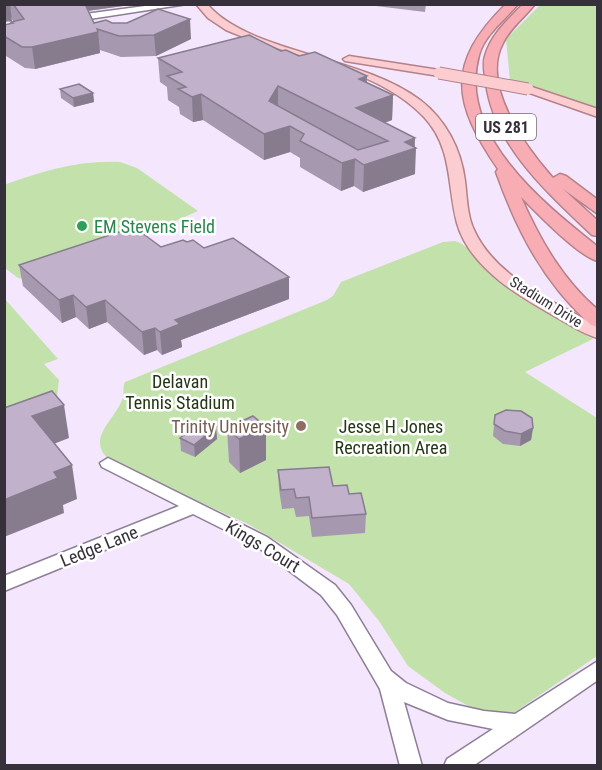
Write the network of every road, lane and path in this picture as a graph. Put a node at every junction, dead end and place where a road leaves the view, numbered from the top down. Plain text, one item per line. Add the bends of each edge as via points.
1 (183, 4) edge
2 (201, 4) edge
3 (513, 4) edge
4 (530, 4) edge
5 (57, 20) edge
6 (294, 50) junction
7 (404, 68) junction
8 (378, 79) junction
9 (496, 104) junction
10 (597, 113) edge
11 (500, 160) junction
12 (597, 209) edge
13 (597, 231) edge
14 (597, 256) edge
15 (597, 321) edge
16 (597, 333) edge
17 (108, 463) dead end
18 (193, 507) junction
19 (4, 584) edge
20 (597, 669) edge
21 (381, 671) junction
22 (517, 723) junction
23 (411, 765) edge
24 (455, 765) edge

1 - 5 street
2 - 6 main road, Stadium Drive via 207,14 243,34
3 - 11 highway, US 281 via 485,34 470,66 469,97 476,120
4 - 9 highway, US 281 via 501,35 490,59
6 - 7 main road, Stadium Drive
6 - 8 main road, Stadium Drive
7 - 8 main road via 383,70
7 - 10 main road, Stadium Drive, bridge via 528,89
8 - 16 main road, Stadium Drive via 418,104 441,126 456,169 467,231 484,256 525,290
9 - 12 highway via 550,170
9 - 13 highway, US 281 via 522,153
11 - 14 highway, US 281 via 533,199
11 - 15 highway via 542,258 562,288
17 - 18 street, Kings Court
18 - 19 street, Ledge Lane
18 - 21 street, Kings Court via 261,541 328,590
20 - 22 street
21 - 22 street, Kings Court via 398,690 425,702 483,721
21 - 23 street, Kings Court via 390,688
22 - 24 street

